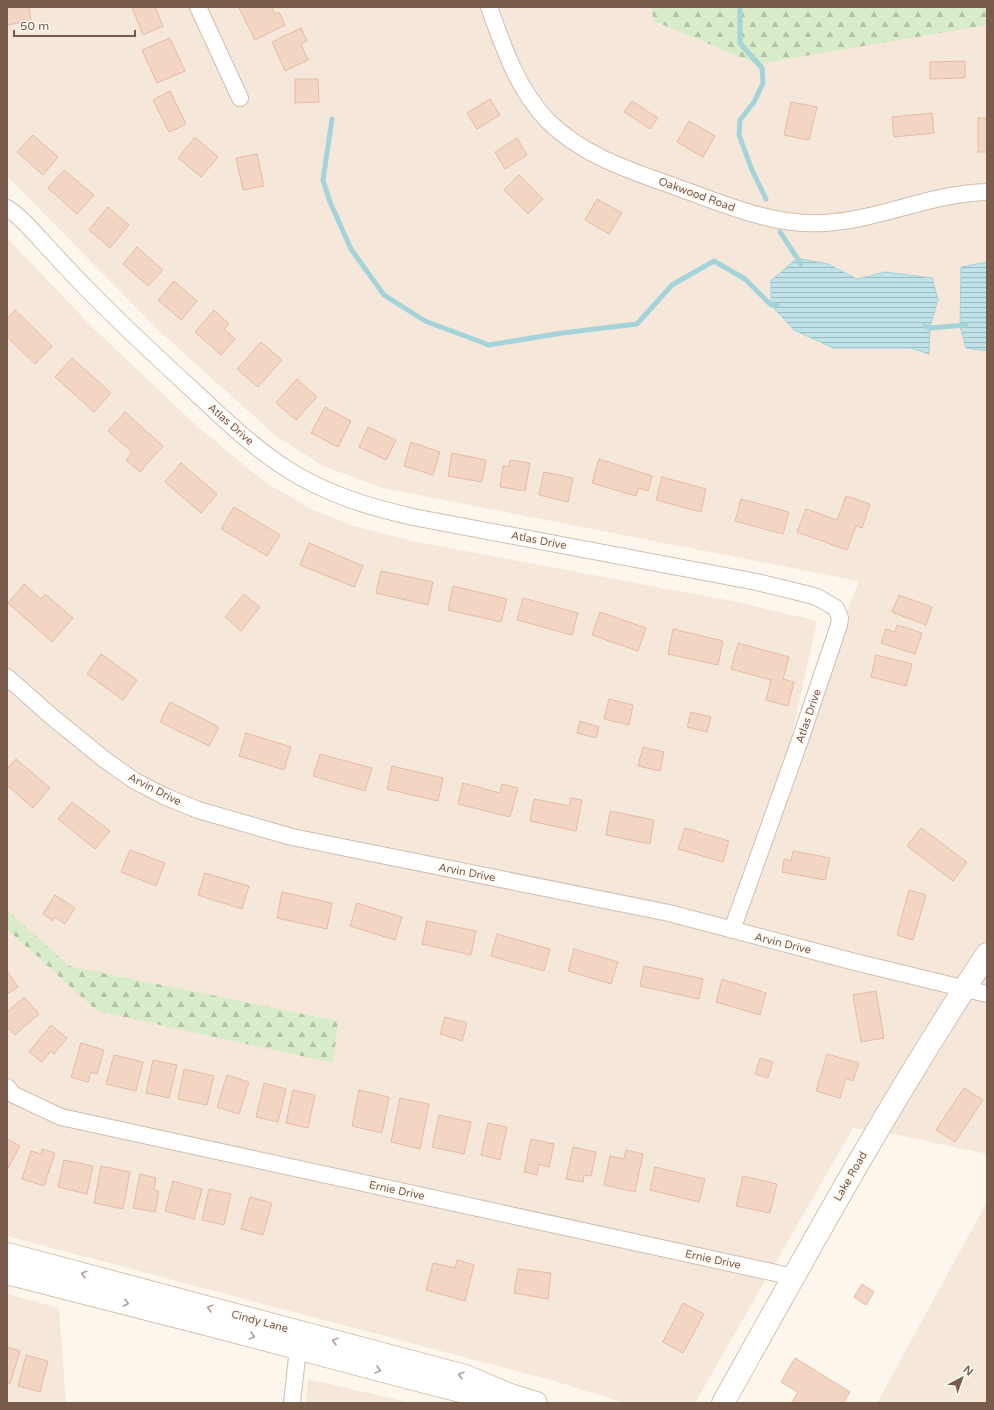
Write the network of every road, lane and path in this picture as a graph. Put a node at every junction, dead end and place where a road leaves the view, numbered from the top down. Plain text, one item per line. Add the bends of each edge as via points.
1 (198, 7) edge
2 (489, 7) edge
3 (240, 98) dead end
4 (987, 192) edge
5 (7, 208) edge
6 (7, 677) edge
7 (732, 930) junction
8 (987, 954) edge
9 (964, 988) junction
10 (987, 994) edge
11 (7, 1087) edge
12 (7, 1254) edge
13 (7, 1273) edge
14 (794, 1277) junction
15 (298, 1348) junction
16 (510, 1395) junction
17 (292, 1403) edge
18 (536, 1403) edge
19 (723, 1403) edge

1 - 3 street
2 - 4 street, Oakwood Road via 507,57 521,86 536,107 569,139 618,165 739,209 771,218 805,223 848,220 952,196
5 - 7 street, Atlas Drive via 27,225 135,337 232,426 275,461 318,486 348,499 391,512 757,582 817,597 836,608 840,618 839,625
6 - 7 street, Arvin Drive via 105,760 135,781 198,810 292,837 669,913
7 - 9 street, Arvin Drive
8 - 9 main road, Lake Road
9 - 10 street, Arvin Drive
9 - 14 main road, Lake Road via 849,1177
11 - 14 street, Ernie Drive via 14,1095 61,1117
16 -> 12 main road, Cindy Lane via 465,1376
13 -> 15 main road, Cindy Lane
14 - 19 main road, Lake Road
15 -> 16 main road, Cindy Lane via 469,1393
15 - 17 street
16 - 18 main road, Cindy Lane

